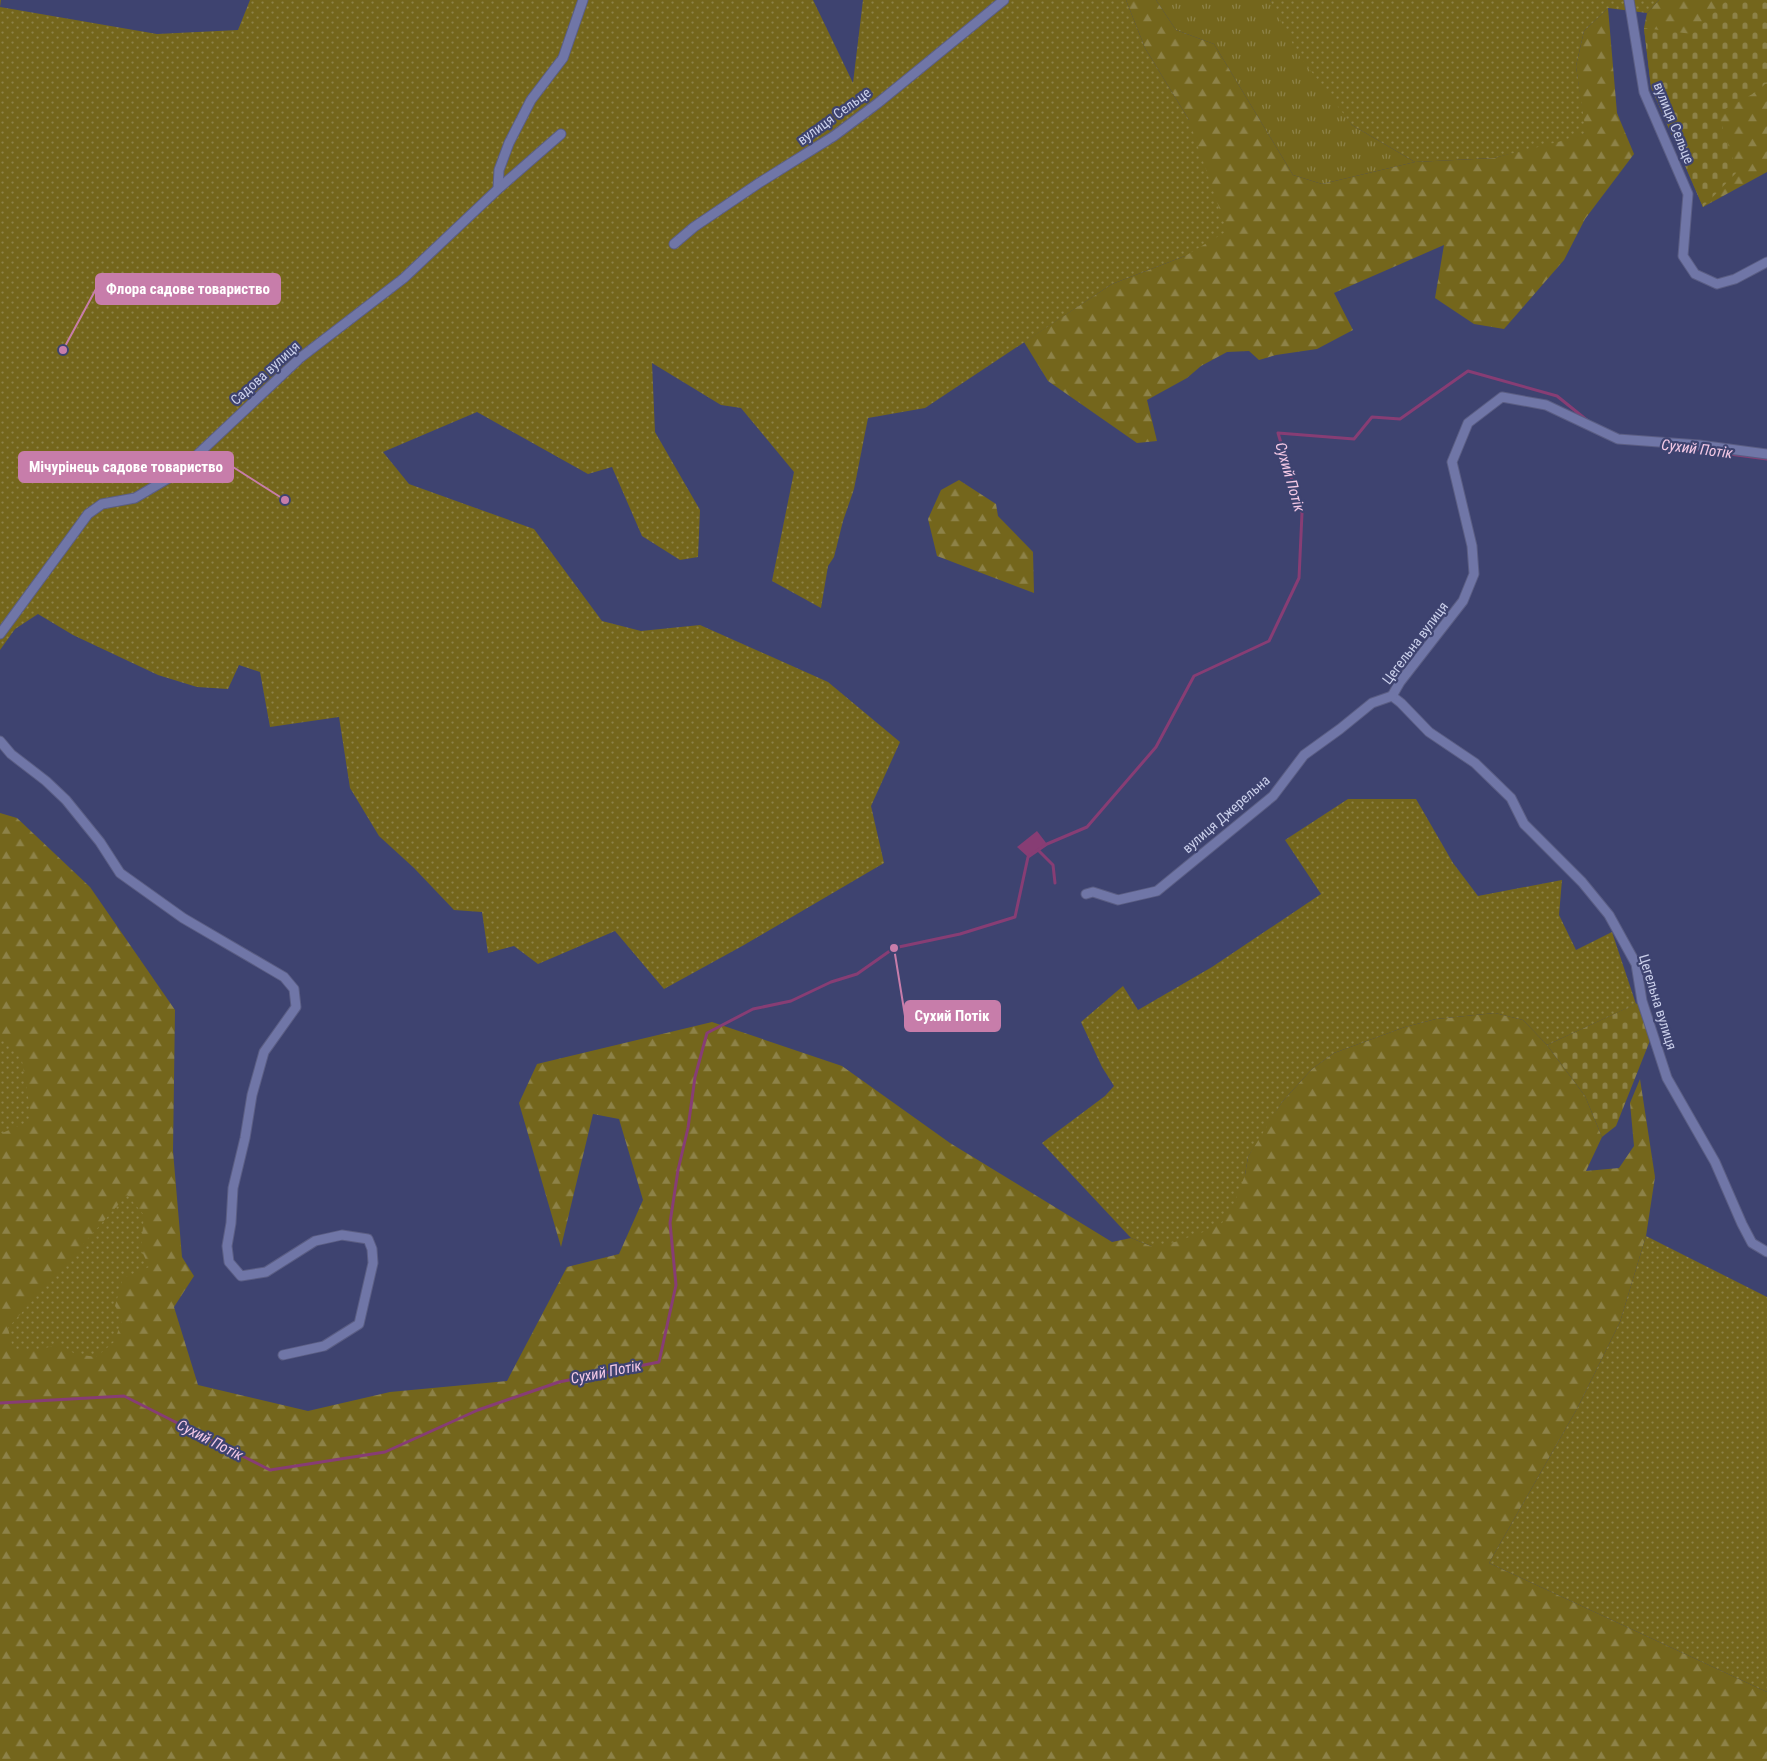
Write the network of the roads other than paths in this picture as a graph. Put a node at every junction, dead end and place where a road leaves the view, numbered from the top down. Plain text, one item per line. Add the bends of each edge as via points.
1 (583, 0) edge
2 (1004, 0) edge
3 (1630, 0) edge
4 (561, 134) dead end
5 (498, 189) junction
6 (674, 244) dead end
7 (1767, 262) edge
8 (1767, 454) edge
9 (0, 634) edge
10 (1392, 696) junction
11 (0, 741) edge
12 (1086, 894) dead end
13 (1767, 1252) edge
14 (283, 1355) dead end

1 - 5 street via 564,58 531,100 509,143 499,170
2 - 6 street, вулиця Сельце via 834,136 758,183
3 - 7 street, вулиця Сельце via 1644,92 1688,194 1683,256 1695,274 1717,284 1735,279
4 - 5 street, Садова вулиця
5 - 9 street, Садова вулиця via 404,278 300,358 179,472 135,498 102,504 88,514
8 - 10 street, Цегельна вулиця via 1618,439 1546,405 1502,397 1468,423 1452,462 1472,546 1474,574 1464,601
10 - 12 street, вулиця Джерельна via 1372,703 1304,755 1273,796 1157,891 1118,900 1093,892
10 - 13 street, Цегельна вулиця via 1429,732 1475,763 1511,798 1524,824 1582,882 1609,915 1636,964 1642,1001 1667,1078 1715,1162 1752,1244
11 - 14 street via 66,800 120,873 183,918 284,977 294,989 296,1007 264,1052 252,1094 234,1188 227,1246 229,1262 241,1276 266,1272 315,1241 342,1234 368,1240 373,1263 359,1324 324,1346

